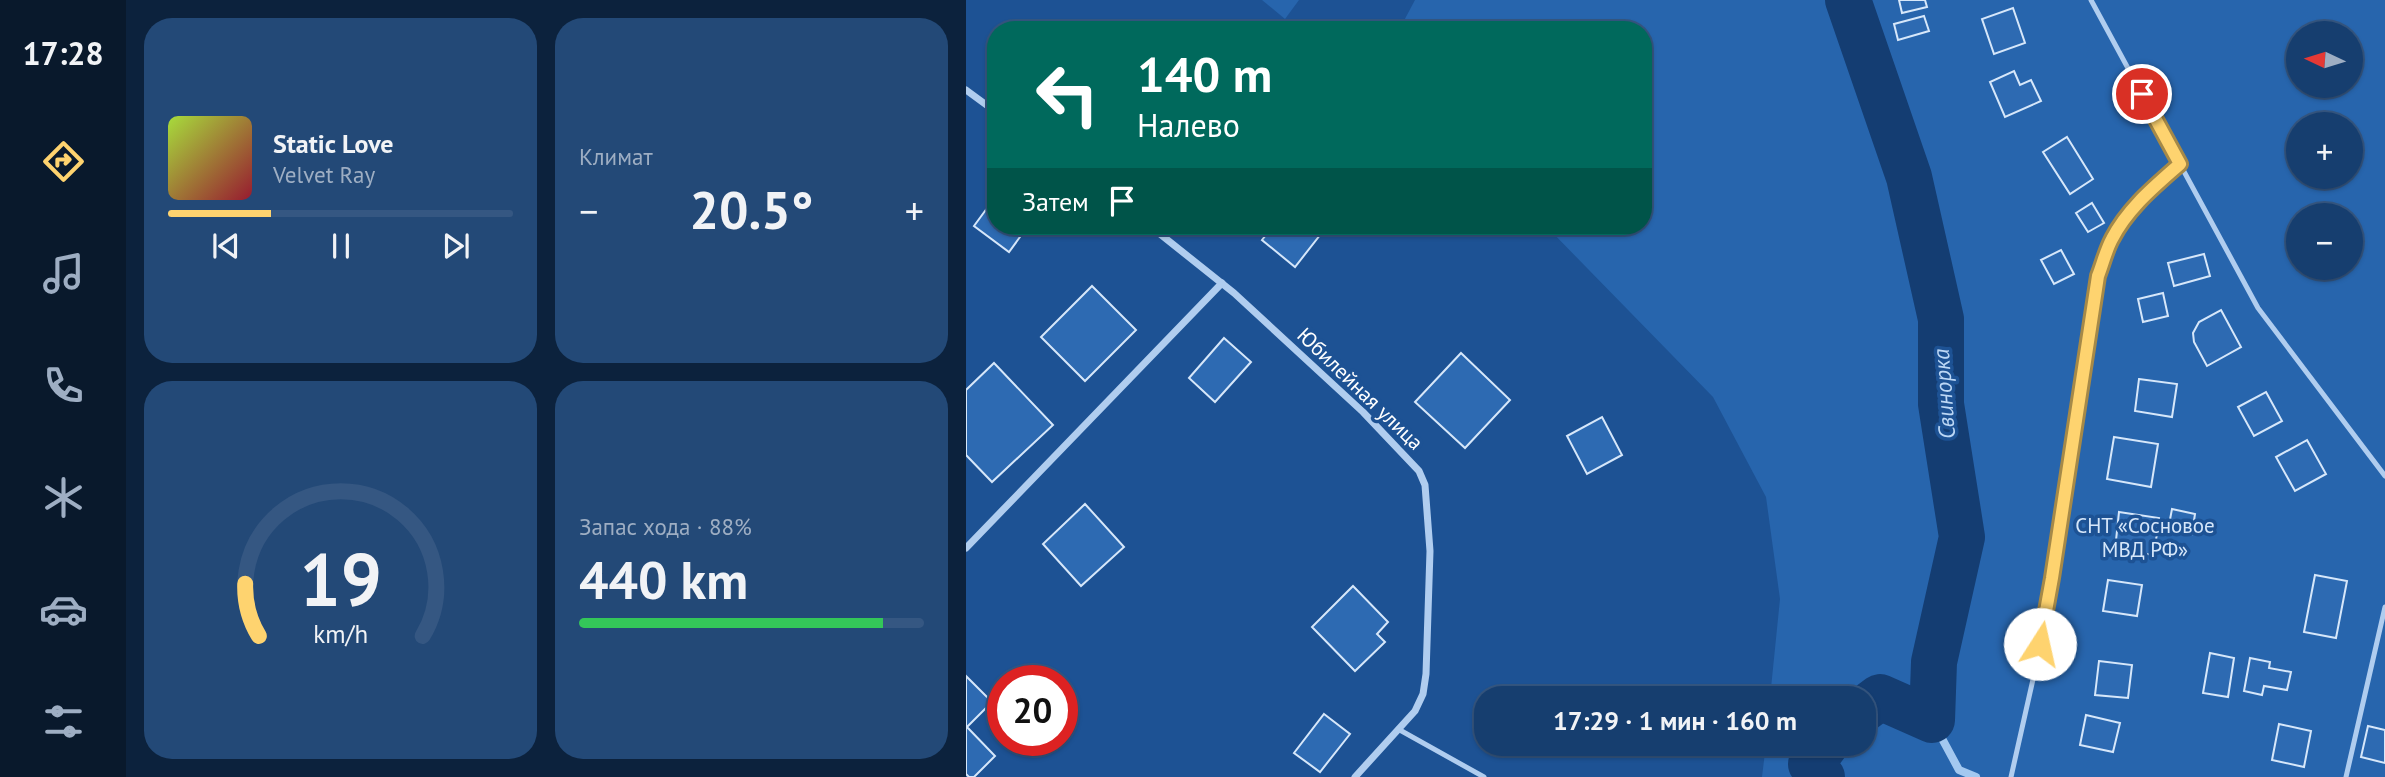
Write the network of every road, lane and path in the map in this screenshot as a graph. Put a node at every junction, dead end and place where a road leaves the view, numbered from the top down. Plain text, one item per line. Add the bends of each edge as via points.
1 (2091, 0) edge
2 (966, 90) edge
3 (987, 105) edge
4 (2180, 164) junction
5 (1161, 235) edge
6 (1222, 283) junction
7 (2385, 476) edge
8 (968, 543) edge
9 (2385, 607) edge
10 (1398, 729) junction
11 (1355, 777) edge
12 (1485, 777) edge
13 (2011, 777) edge
14 (2346, 777) edge

1 - 4 lane
2 - 3 street
4 - 7 lane via 2258,309
4 - 13 lane via 2125,216 2098,276 2052,578
5 - 6 street, Юбилейная улица
6 - 8 street
6 - 10 street, Юбилейная улица via 1363,412 1419,471 1425,485 1430,551 1426,674 1415,711
9 - 14 lane
10 - 11 street, Юбилейная улица
10 - 12 lane

